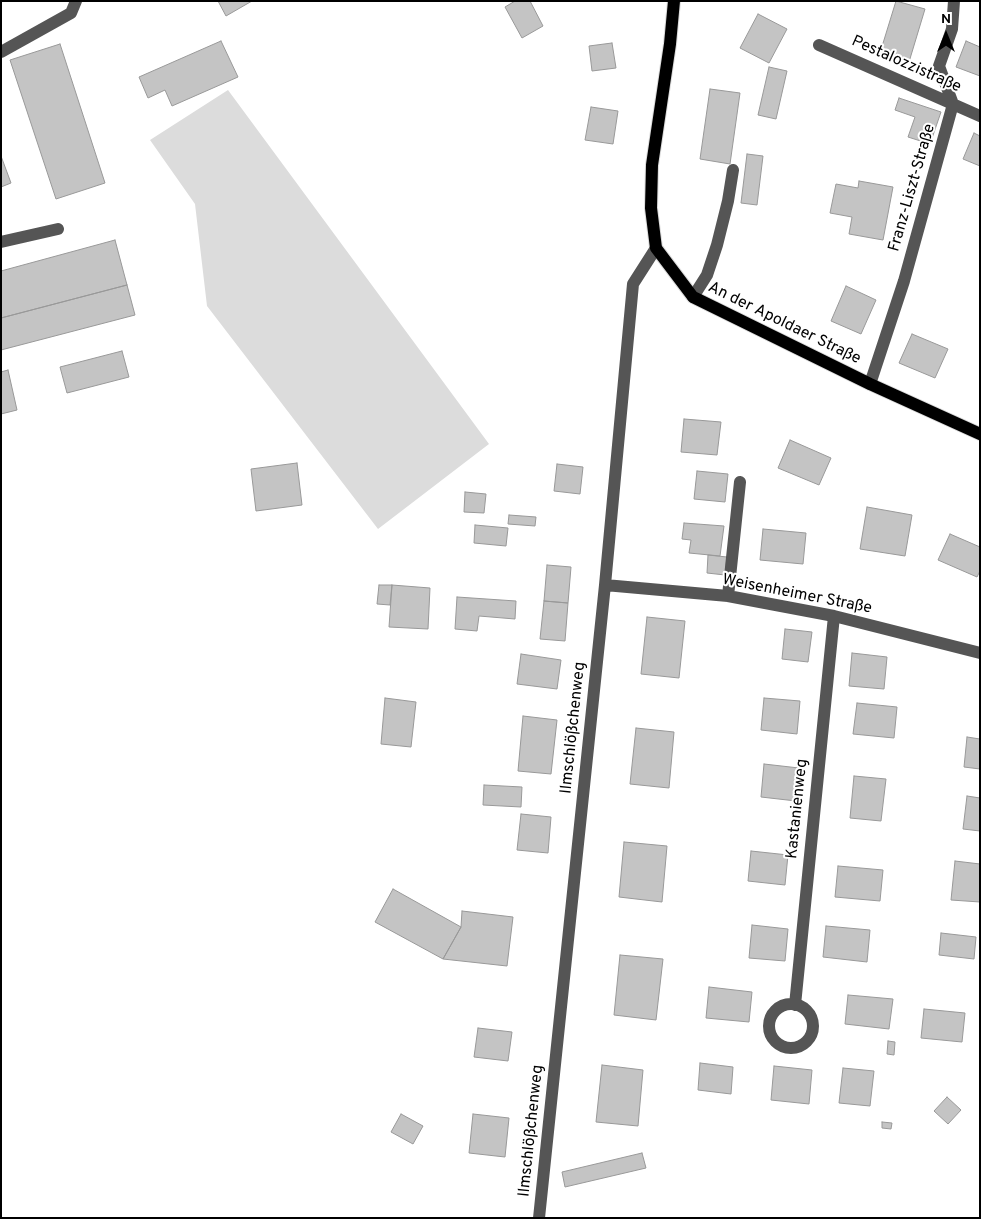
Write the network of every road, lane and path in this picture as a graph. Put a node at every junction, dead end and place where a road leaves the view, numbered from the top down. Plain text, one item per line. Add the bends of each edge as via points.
1 (76, 1) edge
2 (674, 1) edge
3 (954, 1) edge
4 (819, 45) dead end
5 (1, 52) edge
6 (953, 104) junction
7 (980, 116) edge
8 (733, 170) dead end
9 (58, 229) dead end
10 (1, 242) edge
11 (656, 248) junction
12 (693, 297) junction
13 (870, 384) junction
14 (980, 434) edge
15 (740, 482) dead end
16 (605, 585) junction
17 (728, 596) junction
18 (834, 616) junction
19 (980, 653) edge
20 (795, 1005) dead end
21 (539, 1218) edge

1 - 5 street via 71,13
2 - 11 main road, An der Apoldaer Straße via 652,165 651,208
3 - 6 street via 952,28 939,66
4 - 6 street, Pestalozzistraße
6 - 7 street, Pestalozzistraße
6 - 13 street, Franz-Liszt-Straße via 904,281
8 - 12 street via 728,201 707,275
9 - 10 street
11 - 12 main road, An der Apoldaer Straße
11 - 16 street, Ilmschlößchenweg via 633,284
12 - 13 main road, An der Apoldaer Straße
13 - 14 main road, An der Apoldaer Straße
15 - 17 street
16 - 17 street, Weisenheimer Straße
16 - 21 street, Ilmschlößchenweg
17 - 18 street, Weisenheimer Straße
18 - 19 street, Weisenheimer Straße
18 - 20 street, Kastanienweg

